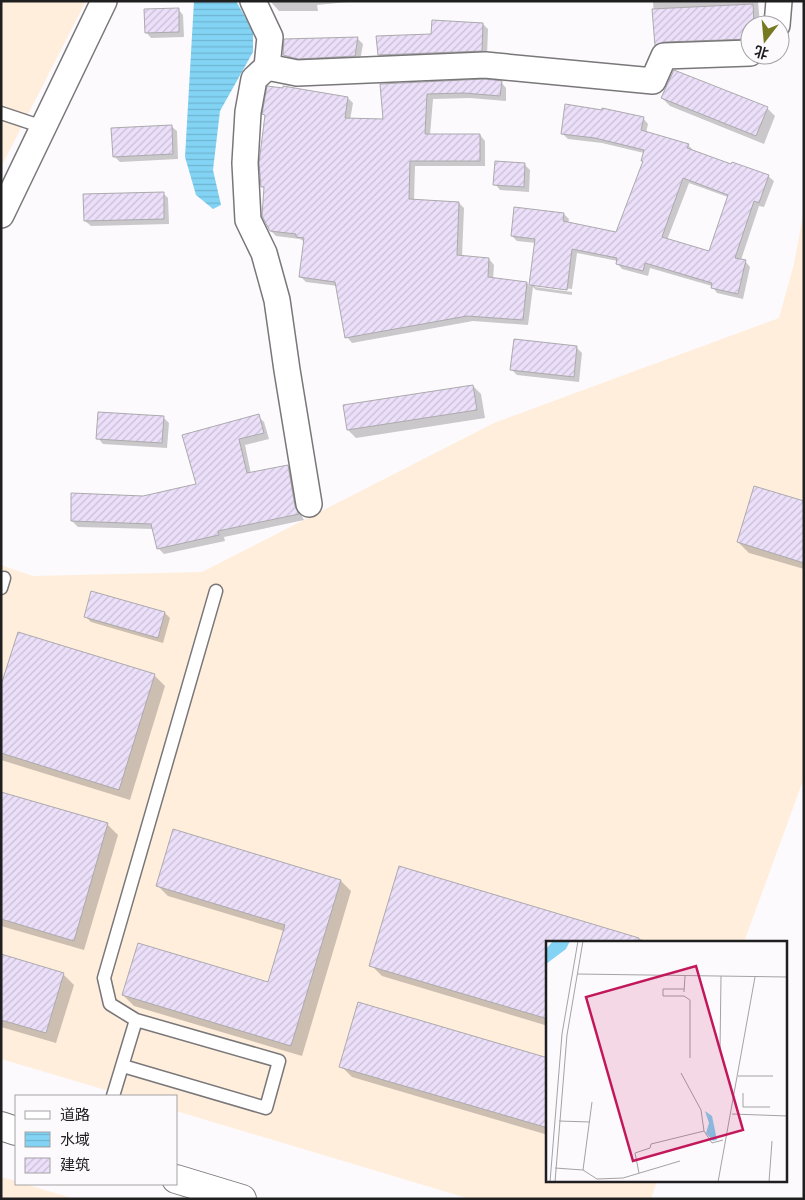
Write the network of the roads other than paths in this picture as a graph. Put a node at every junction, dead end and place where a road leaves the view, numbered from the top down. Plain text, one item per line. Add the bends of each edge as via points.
1 (104, 1) edge
2 (252, 1) edge
3 (779, 1) edge
4 (778, 15) edge
5 (740, 53) edge
6 (267, 67) junction
7 (1, 113) edge
8 (43, 127) junction
9 (1, 215) edge
10 (309, 504) dead end
11 (216, 590) dead end
12 (136, 1020) junction
13 (122, 1066) junction
14 (113, 1095) edge
15 (1, 1126) edge
16 (15, 1131) edge
17 (178, 1180) edge
18 (242, 1199) edge

1 - 8 street
2 - 6 street via 270,37
3 - 4 street
5 - 6 street via 664,56 653,81 485,65 297,73
6 - 10 street via 254,79 248,112 245,163 248,220 264,253 277,300
7 - 8 lane
8 - 9 street
11 - 12 lane via 104,978 110,1004
12 - 13 lane
12 - 13 lane via 279,1061 266,1108
13 - 14 lane
15 - 16 street
17 - 18 street

